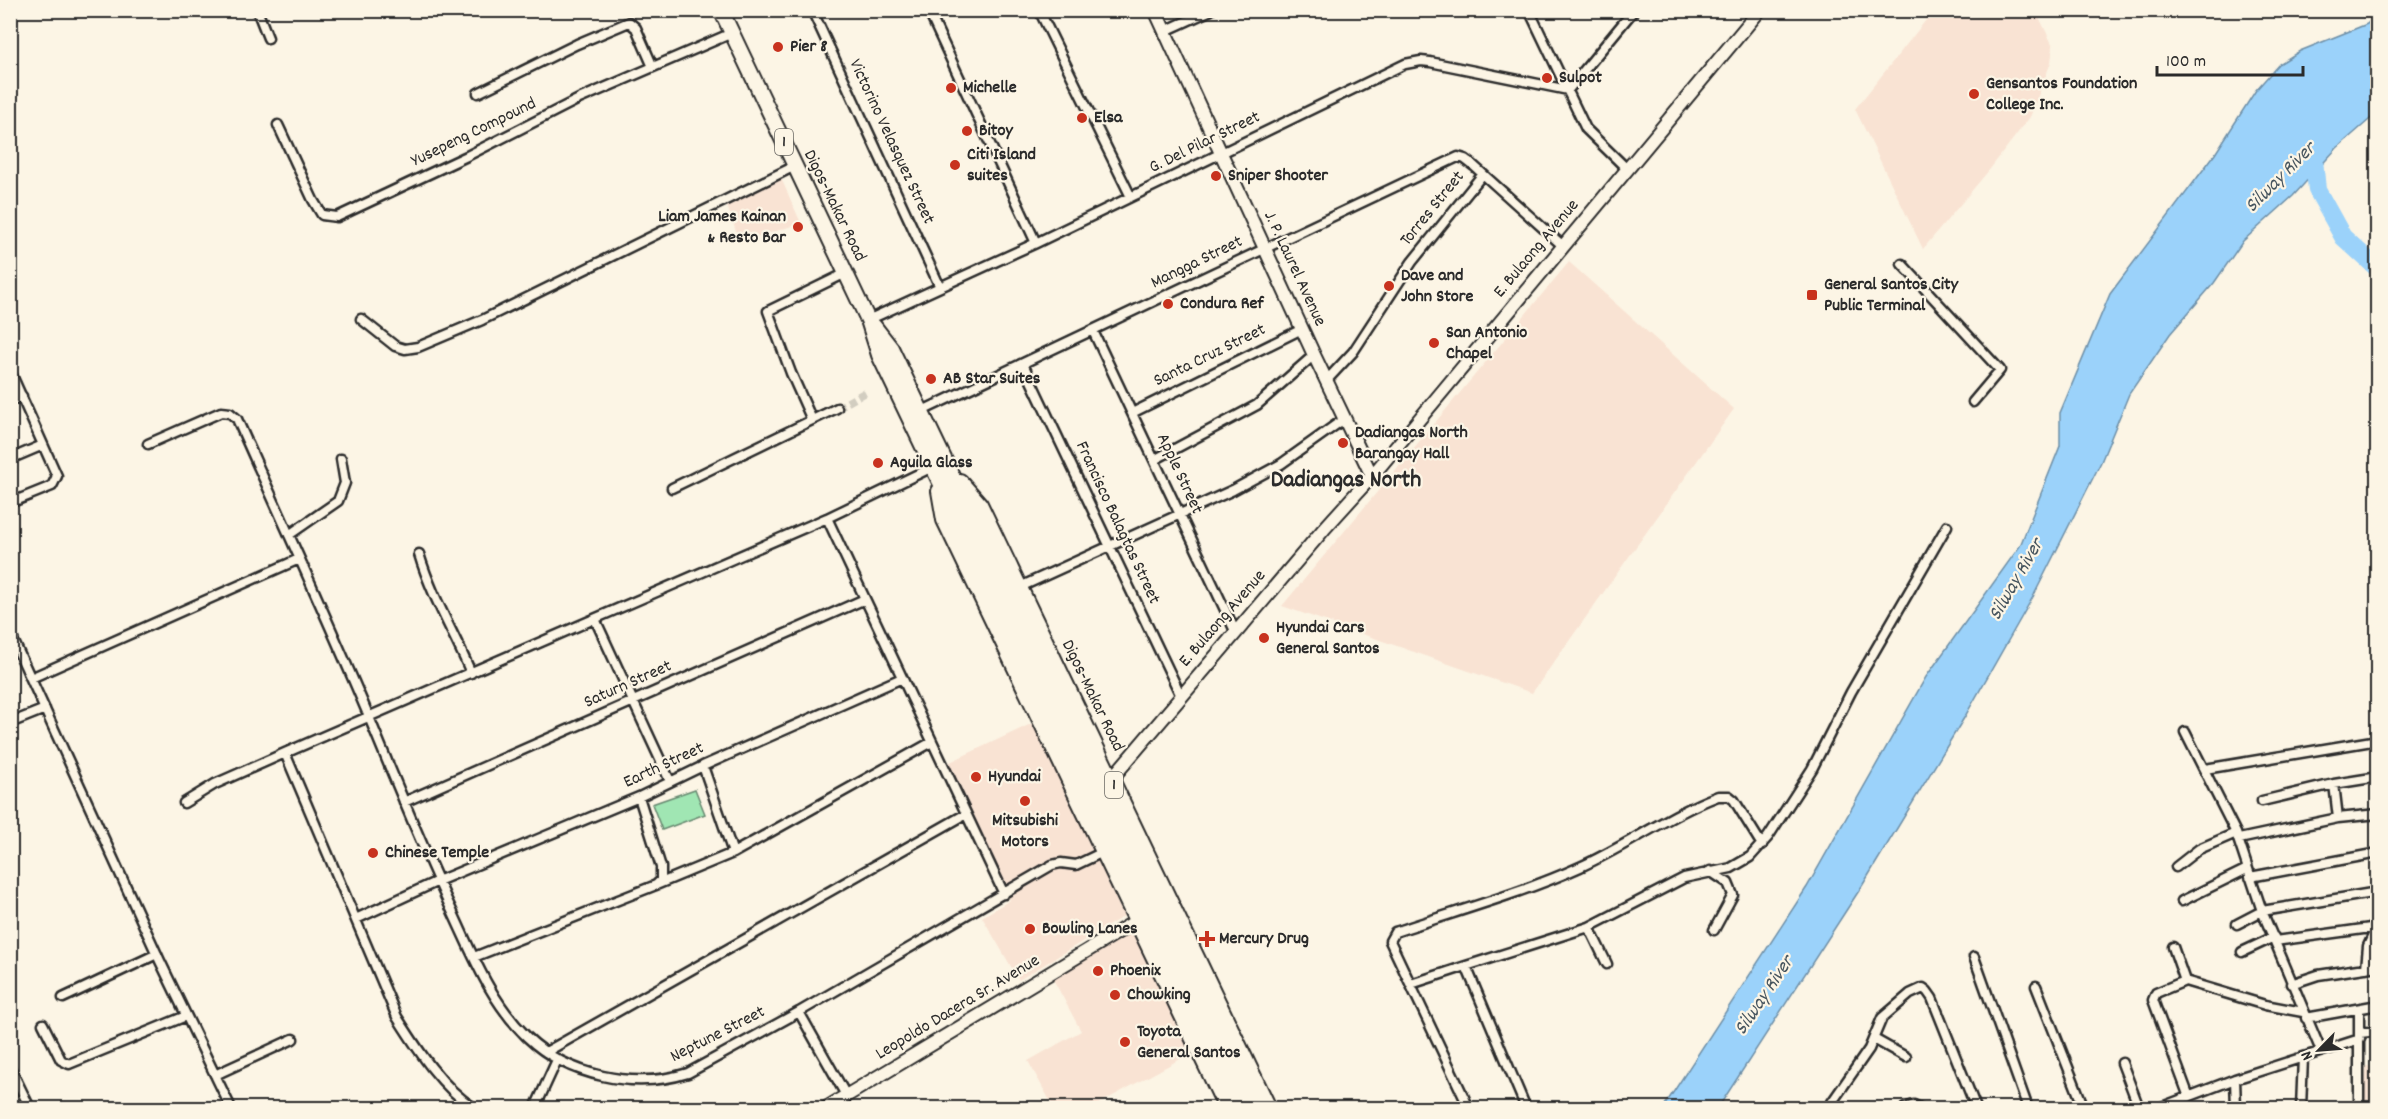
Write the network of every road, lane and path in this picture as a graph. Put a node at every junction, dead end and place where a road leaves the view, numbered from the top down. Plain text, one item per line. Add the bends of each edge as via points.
1 (257, 10) edge
2 (812, 10) edge
3 (928, 10) edge
4 (1040, 10) edge
5 (1155, 10) edge
6 (1211, 10) edge
7 (1529, 10) edge
8 (1634, 10) edge
9 (1760, 10) edge
10 (727, 12) edge
11 (1165, 31) junction
12 (732, 33) junction
13 (268, 38) dead end
14 (653, 67) junction
15 (1568, 90) junction
16 (478, 93) dead end
17 (278, 125) dead end
18 (1221, 153) junction
19 (795, 166) junction
20 (1628, 170) junction
21 (1483, 174) junction
22 (1131, 197) junction
23 (1036, 243) junction
24 (1563, 246) junction
25 (1265, 248) junction
26 (1902, 264) dead end
27 (846, 273) junction
28 (940, 287) junction
29 (362, 319) dead end
30 (868, 320) junction
31 (1302, 329) junction
32 (1093, 331) junction
33 (1314, 355) junction
34 (1023, 364) junction
35 (10, 372) edge
36 (1326, 381) junction
37 (22, 396) junction
38 (10, 401) edge
39 (1973, 402) dead end
40 (837, 408) tunnel mouth
41 (922, 411) junction
42 (1132, 413) junction
43 (1344, 419) junction
44 (812, 420) junction
45 (148, 444) dead end
46 (43, 445) junction
47 (10, 459) edge
48 (341, 459) dead end
49 (1154, 460) junction
50 (941, 467) junction
51 (1372, 476) junction
52 (672, 488) dead end
53 (10, 502) edge
54 (1180, 514) junction
55 (827, 518) junction
56 (1947, 526) dead end
57 (289, 535) junction
58 (1108, 546) junction
59 (419, 554) dead end
60 (299, 559) junction
61 (1020, 587) junction
62 (865, 599) junction
63 (595, 619) junction
64 (10, 633) edge
65 (1236, 633) junction
66 (471, 673) junction
67 (31, 678) junction
68 (902, 678) junction
69 (1181, 696) junction
70 (634, 701) junction
71 (45, 709) junction
72 (369, 717) junction
73 (10, 723) edge
74 (2185, 732) dead end
75 (2378, 740) edge
76 (932, 742) junction
77 (285, 753) junction
78 (703, 766) junction
79 (2205, 769) junction
80 (2378, 777) edge
81 (1111, 779) junction
82 (670, 781) junction
83 (2334, 784) junction
84 (639, 797) junction
85 (2262, 801) dead end
86 (404, 802) junction
87 (184, 803) dead end
88 (1083, 810) junction
89 (966, 814) junction
90 (2378, 814) edge
91 (2338, 818) junction
92 (2237, 836) junction
93 (1762, 845) junction
94 (1103, 852) junction
95 (734, 853) junction
96 (2378, 853) edge
97 (2176, 867) dead end
98 (1710, 871) junction
99 (2249, 873) junction
100 (438, 881) junction
101 (656, 885) junction
102 (2378, 892) edge
103 (1004, 894) junction
104 (1170, 901) junction
105 (2182, 901) dead end
106 (2262, 911) junction
107 (356, 919) junction
108 (1136, 921) junction
109 (2237, 924) dead end
110 (1589, 927) junction
111 (2377, 927) edge
112 (1714, 930) dead end
113 (2275, 939) junction
114 (2173, 947) dead end
115 (2242, 952) dead end
116 (157, 954) junction
117 (474, 957) junction
118 (1974, 957) dead end
119 (1607, 964) dead end
120 (1466, 966) junction
121 (2378, 966) edge
122 (2366, 968) junction
123 (2185, 981) junction
124 (1411, 984) junction
125 (2291, 984) junction
126 (2036, 986) dead end
127 (63, 998) dead end
128 (2378, 1005) edge
129 (2359, 1010) junction
130 (799, 1012) junction
131 (2305, 1015) junction
132 (186, 1016) junction
133 (44, 1024) dead end
134 (2378, 1031) edge
135 (2360, 1036) junction
136 (293, 1039) dead end
137 (1874, 1039) junction
138 (546, 1052) junction
139 (2321, 1052) junction
140 (1906, 1057) dead end
141 (2303, 1057) junction
142 (557, 1060) junction
143 (2122, 1063) dead end
144 (10, 1067) edge
145 (215, 1075) junction
146 (2235, 1080) junction
147 (15, 1087) edge
148 (847, 1097) junction
149 (2185, 1102) edge
150 (30, 1108) edge
151 (231, 1108) edge
152 (474, 1108) edge
153 (534, 1108) edge
154 (826, 1108) edge
155 (1226, 1108) edge
156 (1240, 1108) edge
157 (1255, 1108) edge
158 (1269, 1108) edge
159 (1469, 1108) edge
160 (1526, 1108) edge
161 (1827, 1108) edge
162 (1905, 1108) edge
163 (1920, 1108) edge
164 (1976, 1108) edge
165 (2028, 1108) edge
166 (2085, 1108) edge
167 (2139, 1108) edge
168 (2159, 1108) edge
169 (2236, 1108) edge
170 (2301, 1108) edge
171 (2360, 1108) edge

1 - 13 street
2 - 28 street, Victorino Velasquez Street
3 - 23 street
4 - 22 street
5 - 11 main road, J. P. Laurel Avenue
6 - 11 street
7 - 15 street
8 - 15 street
9 - 20 main road, E. Bulaong Avenue
10 - 12 main road, Digos-Makar Road / 1
11 - 18 main road, J. P. Laurel Avenue
12 - 14 street, Yusepeng Compound
12 - 19 main road, Digos-Makar Road / 1
14 - 16 street via 636,28 629,22
14 - 17 street, Yusepeng Compound via 337,217 322,215
15 - 18 street, G. Del Pilar Street via 1430,62 1412,62
15 - 20 street via 1586,129
18 - 22 street, G. Del Pilar Street
18 - 25 main road, J. P. Laurel Avenue
19 - 27 main road, Digos-Makar Road / 1
19 - 29 street via 482,320 418,347 405,350 395,346
20 - 24 main road, E. Bulaong Avenue
21 - 24 street, Mangga Street
21 - 25 street, Mangga Street via 1458,157
21 - 36 street, Torres Street via 1412,262 1353,352
22 - 23 street, G. Del Pilar Street
23 - 28 street, G. Del Pilar Street
24 - 51 main road, E. Bulaong Avenue
25 - 31 main road, J. P. Laurel Avenue
25 - 32 street, Mangga Street
26 - 39 street via 2000,370
27 - 30 main road, Digos-Makar Road / 1
27 - 44 street via 768,311
28 - 30 street, G. Del Pilar Street
30 - 41 main road, Digos-Makar Road / 1 via 891,348
30 - 50 main road, Digos-Makar Road / 1 via 879,355
31 - 33 main road, J. P. Laurel Avenue
31 - 42 street, Santa Cruz Street
32 - 34 street, Mangga Street
32 - 42 street, Apple Street
33 - 36 main road, J. P. Laurel Avenue
33 - 49 street via 1257,405
34 - 41 street, Mangga Street
34 - 58 street, Francisco Balagtas Street
35 - 37 street
36 - 43 main road, J. P. Laurel Avenue
37 - 38 street
37 - 46 street
40 - 44 street
41 - 50 main road, Digos-Makar Road / 1
42 - 49 street, Apple Street
43 - 51 main road, J. P. Laurel Avenue
43 - 54 street via 1281,464
44 - 52 street
45 - 57 street, Neptune Street via 221,412 234,415
46 - 47 street
46 - 53 street via 56,481
48 - 57 street via 345,483 338,501
49 - 54 street, Apple Street
50 - 55 street
50 - 61 main road, Digos-Makar Road / 1 via 980,504
50 - 88 main road, Digos-Makar Road / 1 via 945,520
50 - 156 main road, Digos-Makar Road / 1
50 - 157 main road, Digos-Makar Road / 1
51 - 65 main road, E. Bulaong Avenue
54 - 58 street
54 - 65 street, Apple Street
55 - 62 street
55 - 63 street
56 - 93 street via 1851,692 1812,769
57 - 60 street, Neptune Street
58 - 61 street
58 - 69 street, Francisco Balagtas Street
59 - 66 street via 441,614
60 - 67 street
60 - 72 street, Neptune Street
61 - 81 main road, Digos-Makar Road / 1
62 - 68 street
62 - 70 street, Saturn Street
63 - 66 street
63 - 70 street
64 - 67 street
65 - 69 main road, E. Bulaong Avenue
66 - 72 street
67 - 71 street
68 - 76 street
68 - 78 street, Earth Street
69 - 81 main road, E. Bulaong Avenue
70 - 82 street
70 - 86 street, Saturn Street
71 - 73 street
71 - 116 street
72 - 77 street
72 - 86 street, Neptune Street
74 - 79 street
75 - 79 street
76 - 89 street
76 - 95 street
77 - 87 street via 215,784
77 - 107 street
78 - 82 street, Earth Street
78 - 95 street
79 - 92 street
80 - 83 street
81 - 88 main road, E. Bulaong Avenue
81 - 104 main road, Digos-Makar Road / 1
82 - 84 street, Earth Street
83 - 85 street
83 - 91 street
84 - 100 street, Earth Street
84 - 101 street via 661,867 661,880
86 - 100 street, Neptune Street
88 - 94 main road, Digos-Makar Road / 1
89 - 103 street
89 - 138 street
90 - 91 street
91 - 92 street
92 - 97 street via 2199,849
92 - 99 street
93 - 98 street via 1740,864
93 - 124 street via 1729,796 1710,799 1552,880 1395,932 1390,941
94 - 103 street, Neptune Street via 1076,865 1052,865
94 - 108 main road, Digos-Makar Road / 1
95 - 101 street
96 - 99 street
98 - 110 street via 1654,891
98 - 112 street via 1728,883 1733,895
99 - 105 street
99 - 106 street
100 - 107 street, Earth Street
100 - 117 street, Neptune Street
101 - 117 street
102 - 106 street
103 - 130 street, Neptune Street
104 - 108 main road, Leopoldo Dacera Sr. Avenue
104 - 158 main road, Digos-Makar Road / 1
106 - 109 street
106 - 113 street
107 - 152 street via 406,1031 446,1086
108 - 148 main road, Leopoldo Dacera Sr. Avenue
108 - 155 main road, Digos-Makar Road / 1
110 - 119 street
110 - 120 street
111 - 113 street
111 - 122 street via 2368,946
113 - 115 street
113 - 125 street
114 - 123 street
116 - 127 street
116 - 132 street
117 - 138 street, Neptune Street via 509,1018
118 - 165 street
120 - 124 street
120 - 160 street
121 - 122 street
122 - 125 street via 2318,975
123 - 131 street
123 - 149 street via 2156,993 2153,1000
124 - 159 street
125 - 131 street
126 - 166 street
128 - 129 street
129 - 131 street
129 - 135 street
130 - 142 street, Neptune Street via 703,1066 674,1077 618,1078
130 - 148 street
131 - 139 street
132 - 133 street via 69,1064 61,1060
132 - 145 street
134 - 135 street
135 - 139 street
135 - 171 street
136 - 145 street
137 - 140 street
137 - 161 street
137 - 164 street via 1882,1018 1923,988
138 - 142 street, Neptune Street
139 - 141 street
141 - 146 street
141 - 170 street
142 - 153 street
143 - 167 street
144 - 147 street
145 - 151 street
146 - 149 street
146 - 169 street
147 - 150 street
148 - 154 main road, Leopoldo Dacera Sr. Avenue
149 - 168 street
162 - 163 street

